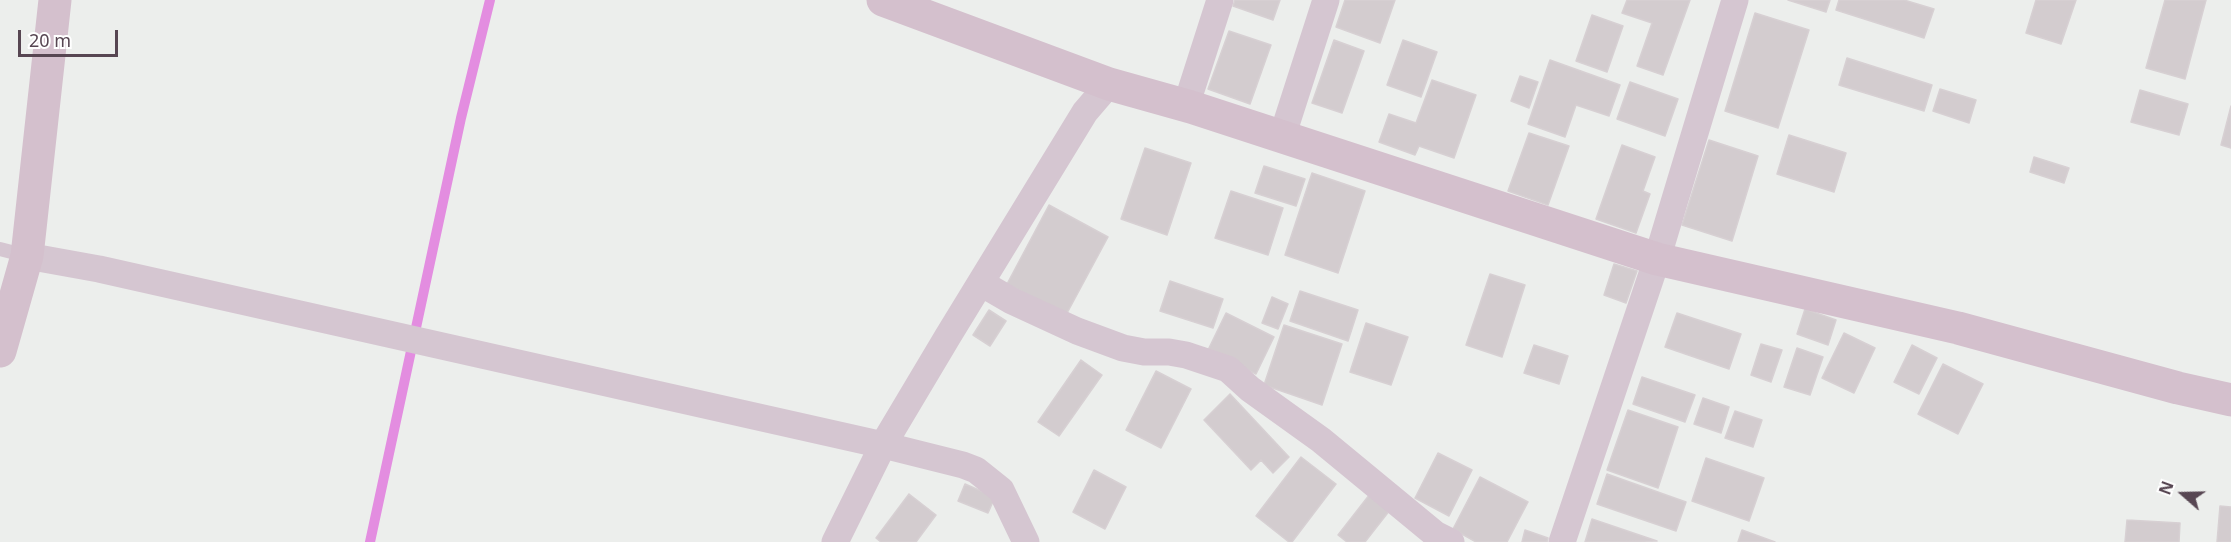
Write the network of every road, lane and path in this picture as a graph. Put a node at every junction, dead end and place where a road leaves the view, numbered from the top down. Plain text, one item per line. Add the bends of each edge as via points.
1 (55, 0) edge
2 (883, 0) edge
3 (1220, 0) edge
4 (1326, 0) edge
5 (1735, 0) edge
6 (1109, 84) junction
7 (1186, 106) junction
8 (1282, 136) junction
9 (13, 253) edge
10 (1657, 260) junction
11 (981, 283) junction
12 (0, 351) edge
13 (2231, 400) edge
14 (883, 445) junction
15 (835, 542) edge
16 (1026, 542) edge
17 (1451, 542) edge
18 (1562, 542) edge

1 - 9 street
2 - 6 street
3 - 7 street
4 - 8 street
5 - 10 street
6 - 7 street
6 - 11 street via 1085,112
7 - 8 street
8 - 10 street
9 - 12 street
9 - 14 street
10 - 13 street via 1958,328
10 - 18 street
11 - 14 street
11 - 17 street via 1077,331 1123,348 1186,355 1228,369 1435,534
14 - 15 street
14 - 16 street via 976,470 1001,490

